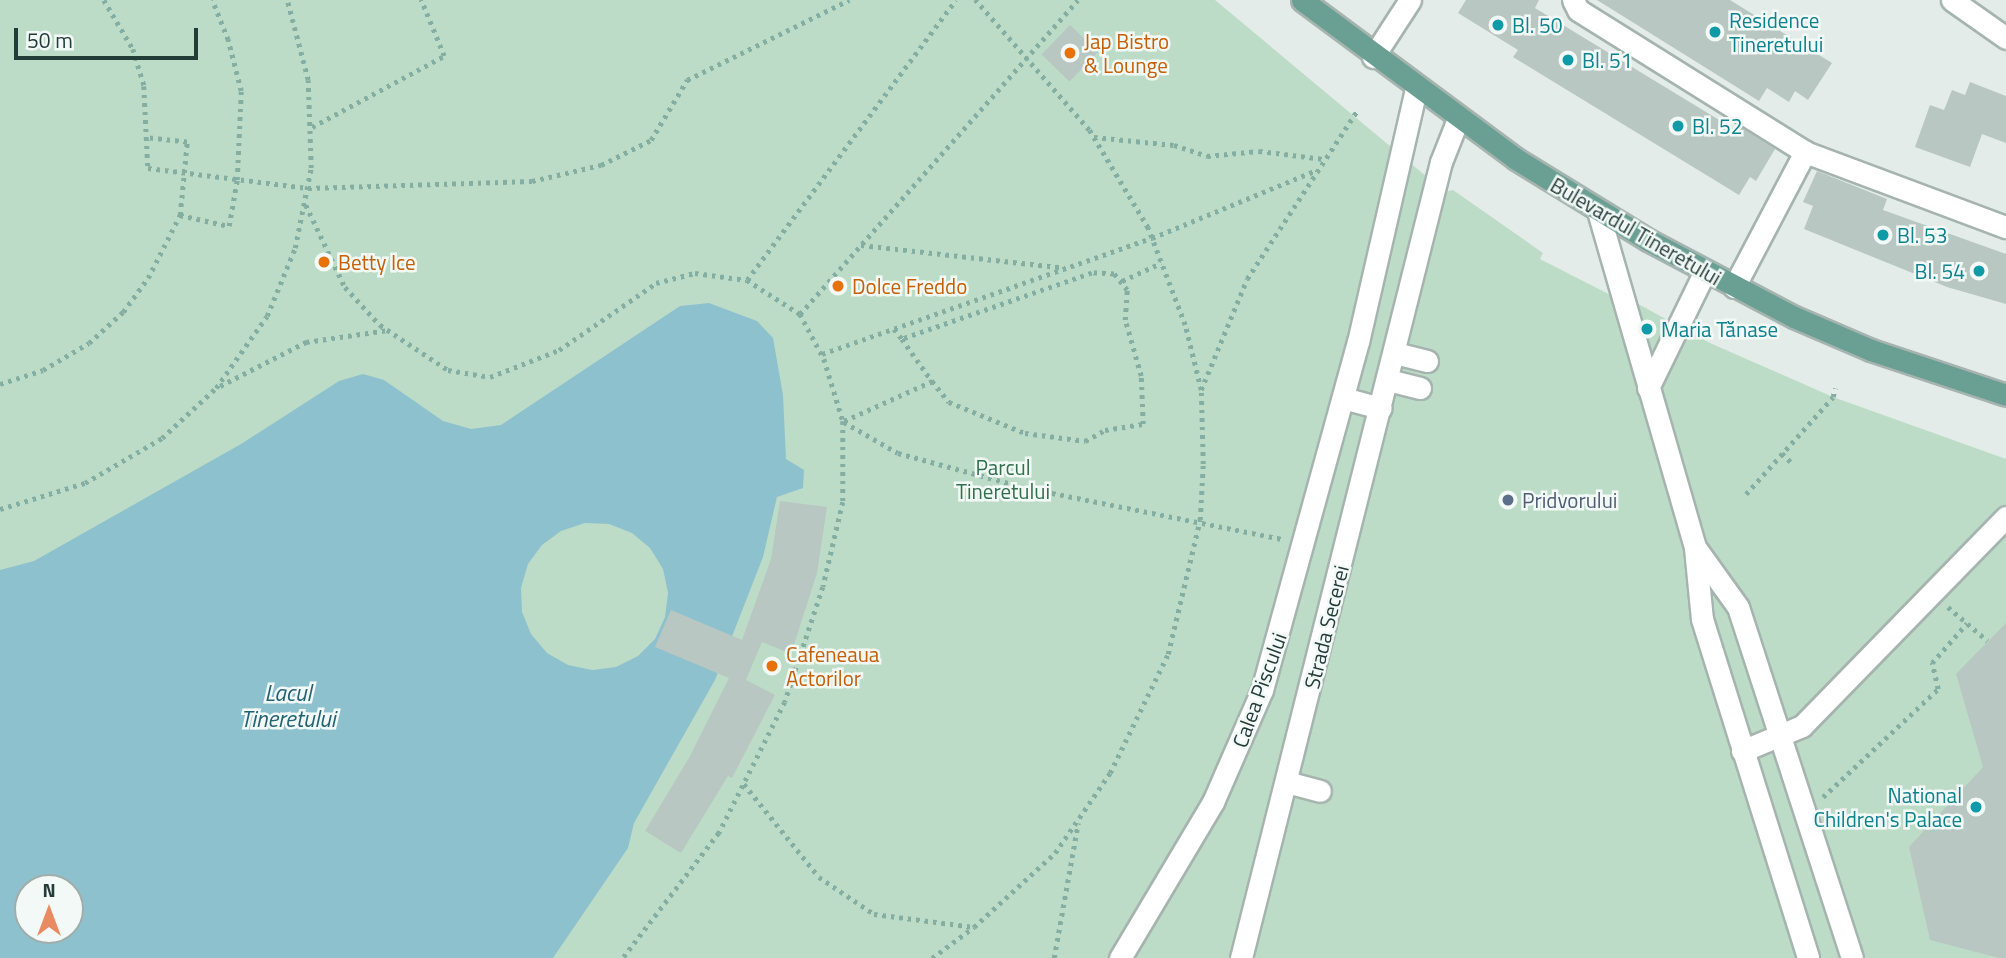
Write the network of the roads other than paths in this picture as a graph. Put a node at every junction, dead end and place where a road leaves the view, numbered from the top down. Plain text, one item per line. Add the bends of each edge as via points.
1 (1302, 0) edge
2 (1410, 0) edge
3 (1573, 0) edge
4 (1952, 0) edge
5 (2006, 38) edge
6 (1373, 57) junction
7 (1416, 89) junction
8 (1458, 119) junction
9 (1805, 152) junction
10 (1598, 211) junction
11 (2006, 227) edge
12 (1704, 271) junction
13 (1372, 286) junction
14 (1734, 287) junction
15 (1409, 295) junction
16 (1395, 353) junction
17 (1427, 361) dead end
18 (1388, 380) junction
19 (1420, 388) dead end
20 (1648, 388) junction
21 (2006, 396) edge
22 (1343, 398) junction
23 (1381, 408) junction
24 (2006, 517) edge
25 (1695, 548) junction
26 (1780, 739) junction
27 (1742, 751) junction
28 (1287, 782) junction
29 (1320, 791) dead end
30 (1120, 958) edge
31 (1241, 958) edge
32 (1808, 958) edge
33 (1852, 958) edge

1 - 6 main road, Bulevardul Tineretului
2 - 6 street
3 - 9 street via 1578,10
4 - 5 street
6 - 7 main road, Bulevardul Tineretului
7 - 8 main road, Bulevardul Tineretului
7 - 13 street, Calea Piscului
8 - 10 main road, Bulevardul Tineretului
8 - 15 street, Strada Secerei via 1441,162
9 - 11 street
9 - 14 street
10 - 12 main road, Bulevardul Tineretului
10 - 20 street
12 - 14 main road, Bulevardul Tineretului
12 - 20 street
13 - 15 street
13 - 22 street, Calea Piscului
14 - 21 main road, Bulevardul Tineretului via 1871,349
15 - 16 street, Strada Secerei
16 - 17 street
16 - 18 street, Strada Secerei
18 - 19 street
18 - 23 street, Strada Secerei
20 - 25 street
22 - 23 street
22 - 30 street, Calea Piscului via 1262,690 1238,751 1213,802
23 - 28 street, Strada Secerei
24 - 26 street via 1802,726
25 - 26 street via 1738,607
25 - 27 street via 1702,619
26 - 27 street
26 - 33 street
27 - 32 street
28 - 29 street
28 - 31 street, Strada Secerei

